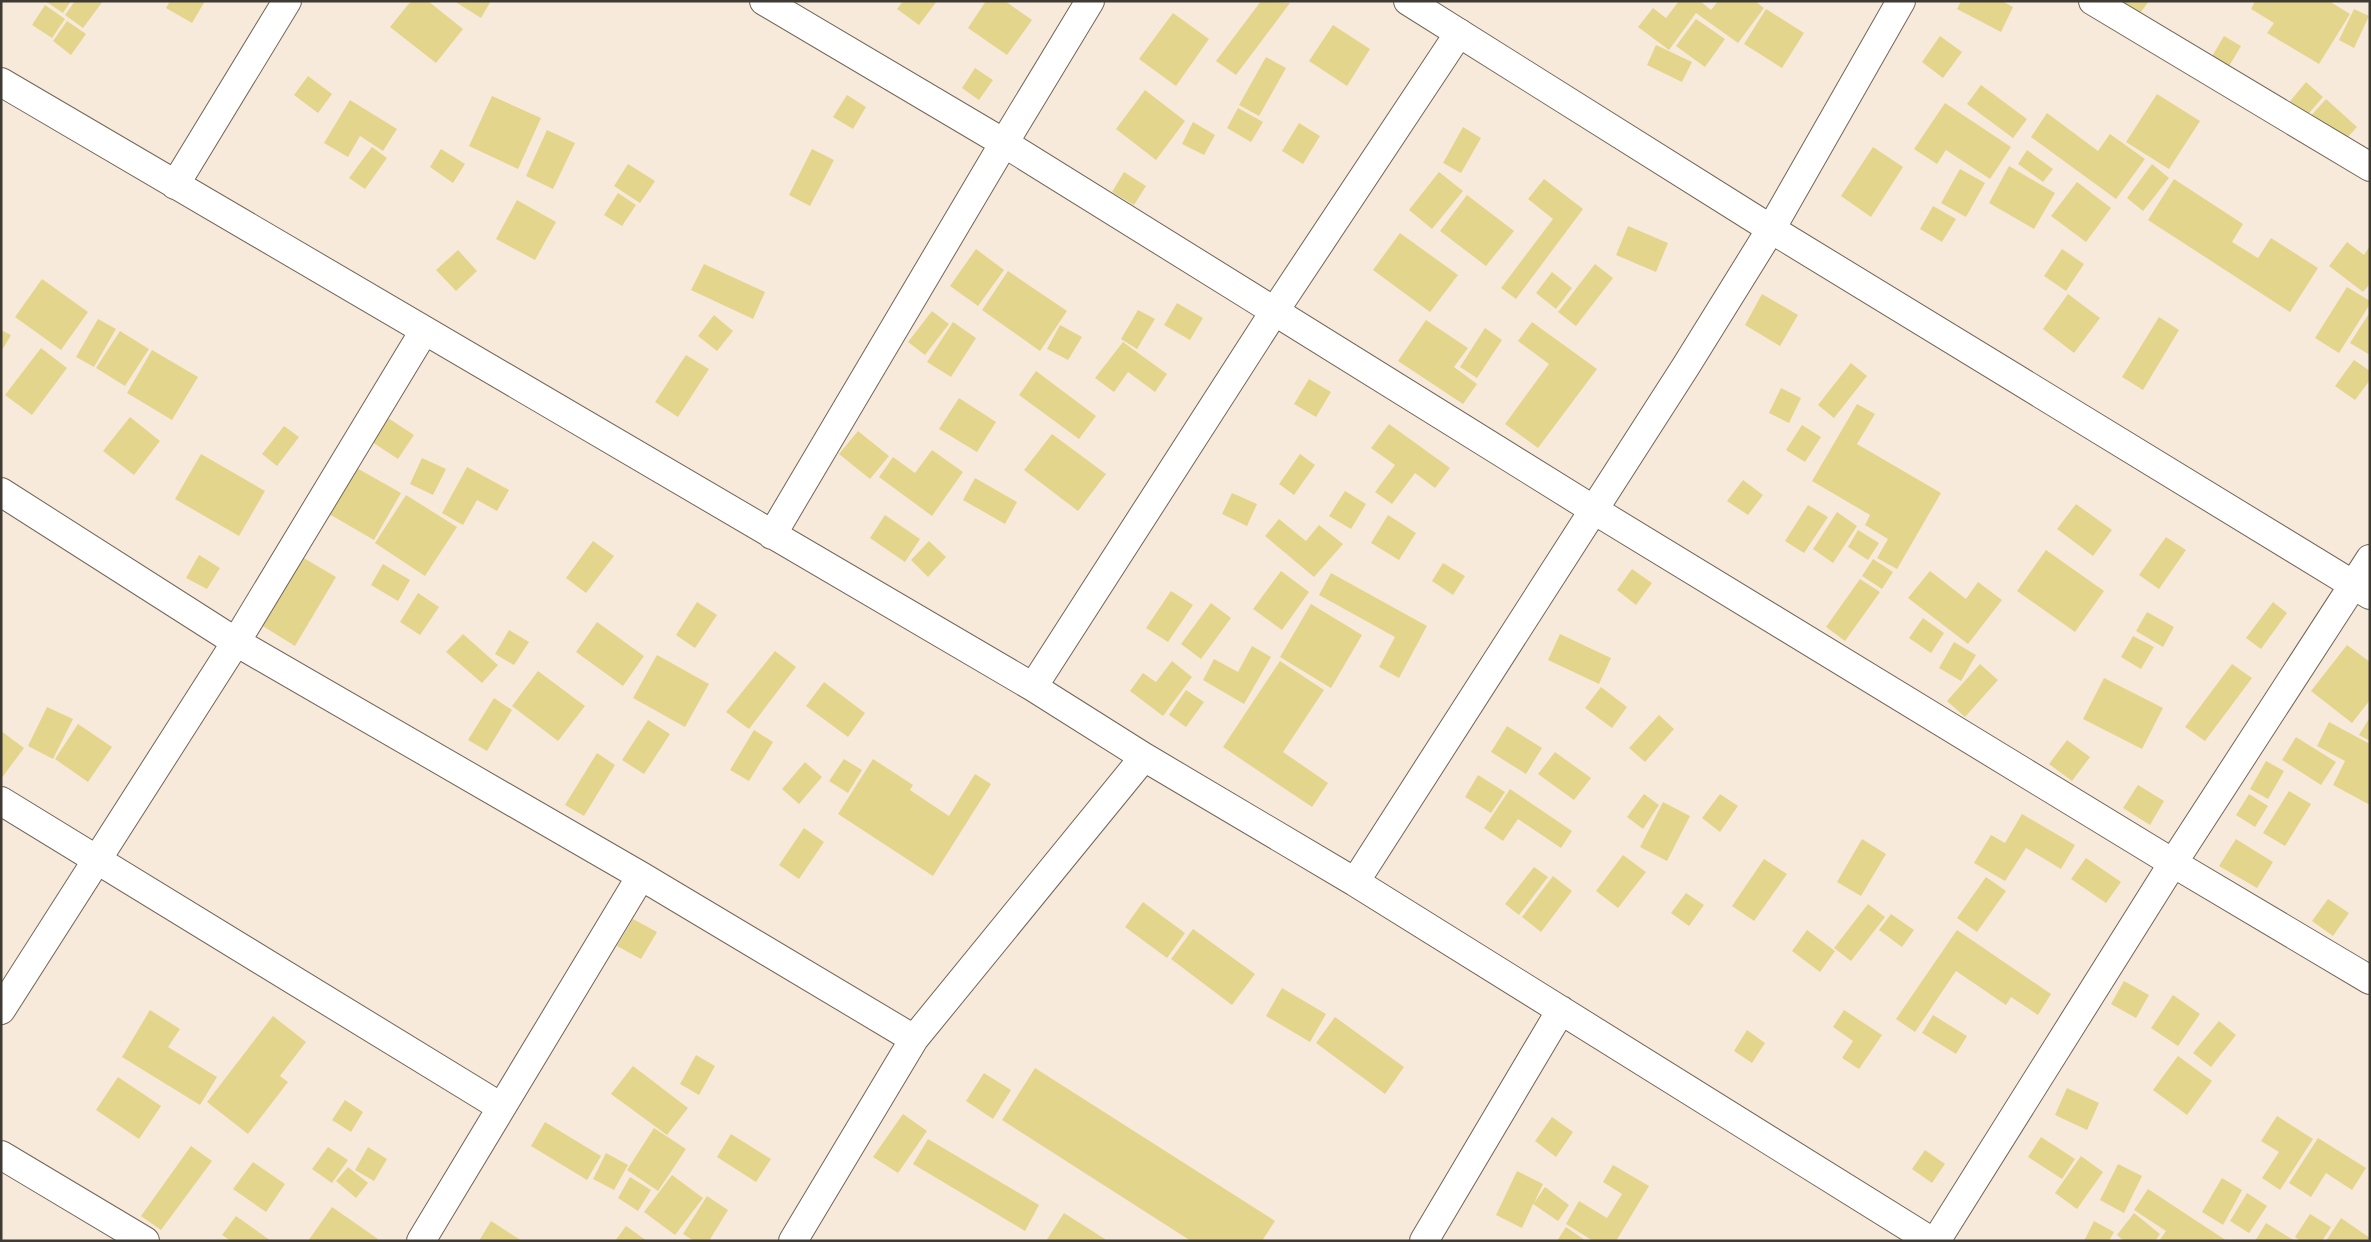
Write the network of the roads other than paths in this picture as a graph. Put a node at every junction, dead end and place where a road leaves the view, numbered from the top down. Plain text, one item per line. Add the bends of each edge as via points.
1 (287, 1) edge
2 (764, 1) edge
3 (1090, 1) edge
4 (1408, 1) edge
5 (1901, 1) edge
6 (2093, 1) edge
7 (1459, 33) junction
8 (1, 82) edge
9 (1004, 143) junction
10 (2370, 167) edge
11 (175, 185) junction
12 (1771, 228) junction
13 (1274, 312) junction
14 (424, 331) junction
15 (1, 492) edge
16 (1594, 510) junction
17 (772, 535) junction
18 (2370, 559) edge
19 (2362, 590) edge
20 (236, 642) junction
21 (1033, 687) junction
22 (1144, 757) junction
23 (1, 801) edge
24 (95, 860) junction
25 (2173, 863) junction
26 (641, 876) junction
27 (1355, 882) junction
28 (2370, 980) edge
29 (1, 1010) edge
30 (1561, 1010) junction
31 (914, 1038) junction
32 (501, 1107) junction
33 (1, 1155) edge
34 (145, 1241) edge
35 (421, 1241) edge
36 (792, 1241) edge
37 (1424, 1241) edge
38 (1930, 1241) edge
39 (1936, 1241) edge

1 - 11 street
2 - 9 street
3 - 9 street
4 - 7 street
5 - 12 street
6 - 10 street
7 - 12 street
7 - 13 street
8 - 11 street
9 - 13 street
9 - 17 street
11 - 14 street
12 - 16 street
12 - 19 street
13 - 16 street
13 - 21 street
14 - 17 street
14 - 20 street
15 - 20 street
16 - 25 street
16 - 27 street
17 - 21 street
18 - 19 street
19 - 25 street
20 - 24 street
20 - 26 street
21 - 22 street
22 - 27 street
22 - 31 street
23 - 24 street
24 - 29 street
24 - 32 street
25 - 28 street
25 - 39 street
26 - 31 street
26 - 32 street
27 - 30 street
30 - 37 street
30 - 38 street
31 - 36 street
32 - 35 street
33 - 34 street

